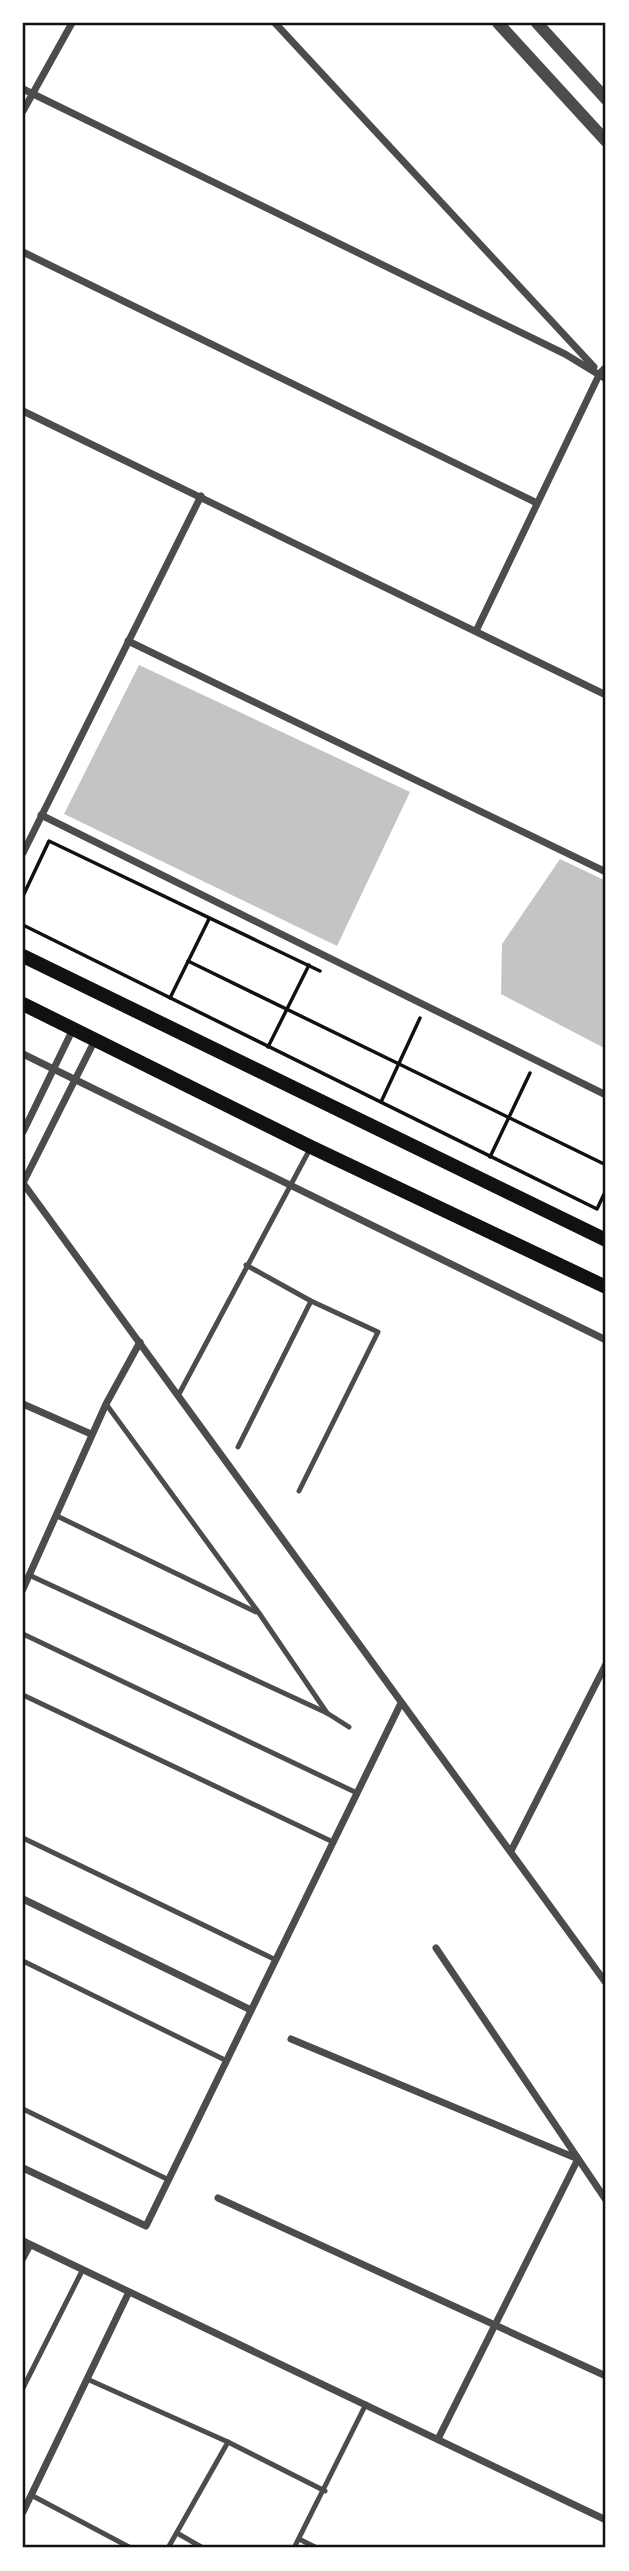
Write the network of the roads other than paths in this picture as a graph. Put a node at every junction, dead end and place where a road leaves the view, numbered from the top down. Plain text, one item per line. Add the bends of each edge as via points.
1 (72, 23) edge
2 (275, 23) edge
3 (498, 23) edge
4 (537, 23) edge
5 (23, 89) edge
6 (31, 93) junction
7 (606, 99) edge
8 (23, 111) edge
9 (606, 141) edge
10 (23, 252) edge
11 (606, 367) edge
12 (600, 373) junction
13 (606, 379) edge
14 (23, 411) edge
15 (201, 496) junction
16 (537, 503) junction
17 (477, 629) junction
18 (128, 641) junction
19 (606, 695) edge
20 (41, 816) junction
21 (23, 853) edge
22 (606, 872) edge
23 (23, 956) edge
24 (23, 1004) edge
25 (73, 1029) junction
26 (96, 1040) junction
27 (23, 1054) edge
28 (53, 1069) junction
29 (73, 1079) junction
30 (606, 1095) edge
31 (23, 1132) edge
32 (311, 1147) junction
33 (23, 1183) edge
34 (288, 1184) junction
35 (606, 1240) edge
36 (246, 1265) junction
37 (606, 1287) edge
38 (312, 1301) junction
39 (606, 1340) edge
40 (140, 1342) junction
41 (179, 1394) junction
42 (23, 1404) edge
43 (106, 1404) junction
44 (92, 1434) junction
45 (237, 1447) dead end
46 (299, 1491) dead end
47 (57, 1516) junction
48 (29, 1575) junction
49 (23, 1589) edge
50 (259, 1614) junction
51 (23, 1634) edge
52 (606, 1664) edge
53 (23, 1695) edge
54 (401, 1703) junction
55 (327, 1713) junction
56 (349, 1727) dead end
57 (357, 1793) junction
58 (23, 1838) edge
59 (333, 1842) junction
60 (511, 1851) junction
61 (23, 1899) edge
62 (436, 1948) dead end
63 (276, 1959) junction
64 (23, 1961) edge
65 (606, 1983) edge
66 (251, 2010) junction
67 (291, 2039) dead end
68 (227, 2061) junction
69 (23, 2109) edge
70 (578, 2159) junction
71 (23, 2168) edge
72 (169, 2180) junction
73 (218, 2198) dead end
74 (606, 2200) edge
75 (26, 2243) edge
76 (23, 2258) edge
77 (82, 2272) junction
78 (128, 2294) junction
79 (495, 2325) junction
80 (606, 2376) edge
81 (87, 2379) junction
82 (23, 2388) edge
83 (366, 2404) junction
84 (438, 2439) junction
85 (228, 2442) junction
86 (325, 2491) junction
87 (31, 2496) junction
88 (23, 2512) edge
89 (606, 2519) edge
90 (177, 2533) junction
91 (299, 2539) junction
92 (131, 2548) edge
93 (168, 2548) edge
94 (203, 2548) edge
95 (294, 2548) edge
96 (317, 2548) edge

1 - 6 street
2 - 12 street
3 - 9 street
4 - 7 street
5 - 6 street
6 - 8 street
6 - 12 street
10 - 16 street
11 - 12 street
12 - 13 street
12 - 16 street
14 - 15 street
15 - 17 street
15 - 18 street
16 - 17 street
17 - 19 street
18 - 20 street
18 - 22 street
20 - 21 street
20 - 30 street
23 - 35 main road
24 - 25 main road
25 - 26 main road
25 - 28 street
26 - 29 street
26 - 32 main road
27 - 28 street
28 - 29 street
28 - 31 street
29 - 33 street
29 - 34 street
32 - 34 lane
32 - 37 main road
33 - 40 street
34 - 36 lane
34 - 39 street
36 - 38 lane
36 - 41 lane
38 - 45 lane
38 - 46 lane via 378,1332
40 - 41 street
40 - 43 street
41 - 54 street
42 - 44 street
43 - 44 street
43 - 50 lane
44 - 47 street
47 - 48 street
47 - 50 lane
48 - 49 street
48 - 55 lane
50 - 55 lane
51 - 57 lane
52 - 60 street
53 - 59 lane
54 - 57 street
54 - 60 street
55 - 56 lane
57 - 59 street
58 - 63 lane
59 - 63 street
60 - 65 street
61 - 66 street
62 - 70 street
63 - 66 street
64 - 68 lane
66 - 68 street
67 - 70 street
68 - 72 street
69 - 72 lane
70 - 74 street
70 - 79 street
71 - 72 street via 146,2226
73 - 79 street
75 - 76 street
75 - 77 street
77 - 78 street
77 - 82 lane
78 - 81 street
78 - 83 street
79 - 80 street
79 - 84 street
81 - 85 lane
81 - 87 street
83 - 84 street
83 - 86 lane
84 - 89 street
85 - 86 lane
85 - 90 lane
86 - 91 lane
87 - 88 street
87 - 92 lane
90 - 93 lane
90 - 94 lane
91 - 95 lane
91 - 96 lane

